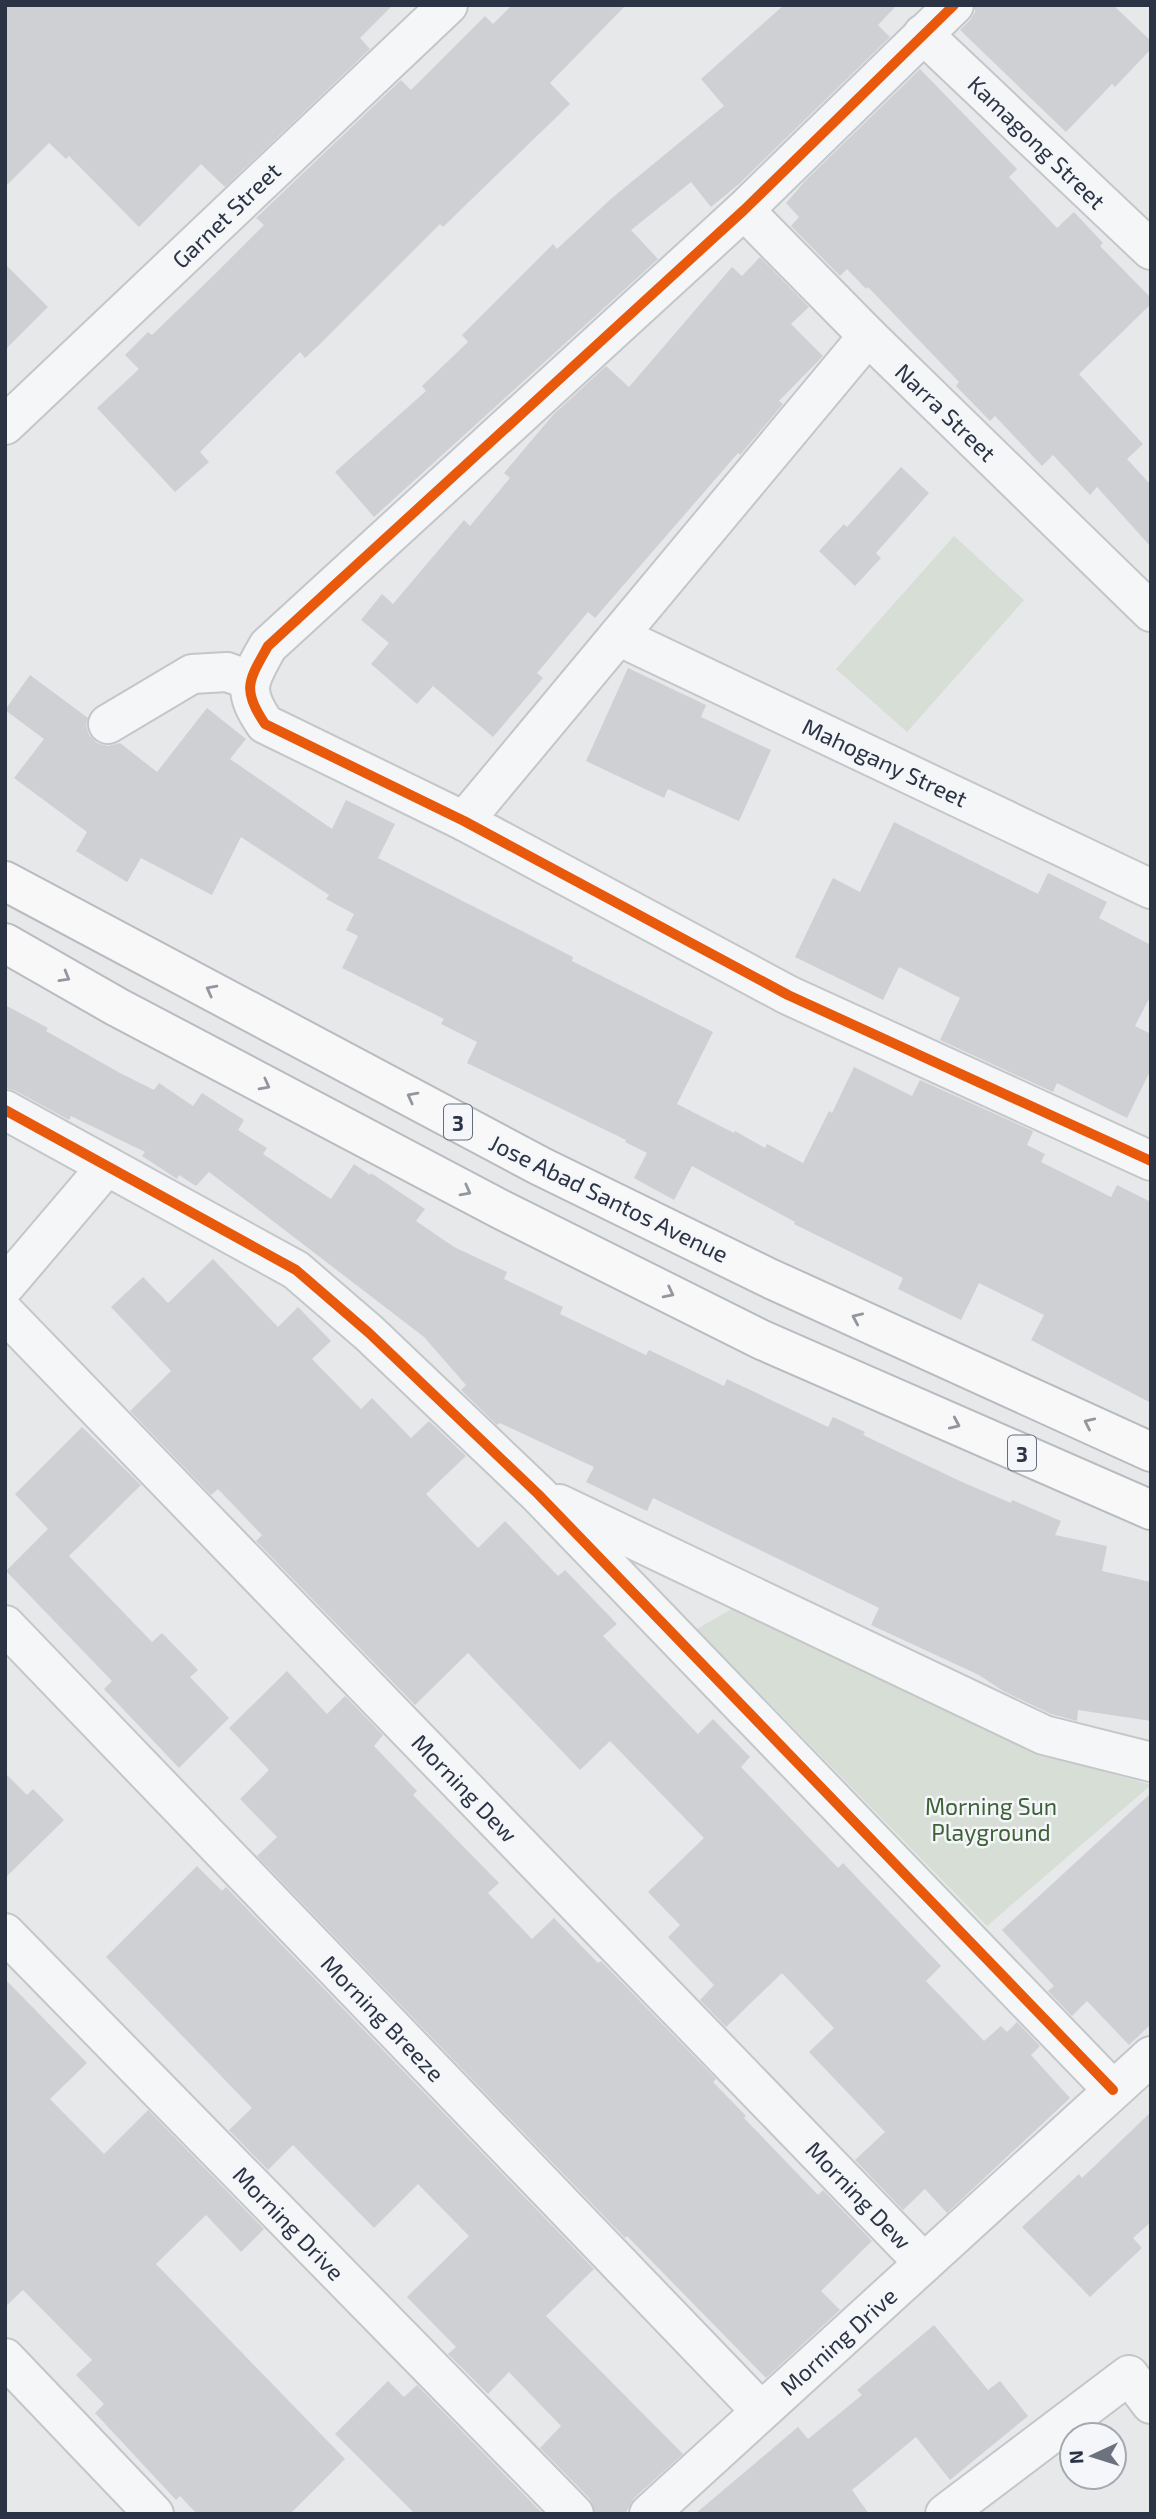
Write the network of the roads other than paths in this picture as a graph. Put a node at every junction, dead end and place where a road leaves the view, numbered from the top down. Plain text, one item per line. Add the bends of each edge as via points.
1 (448, 5) edge
2 (954, 5) edge
3 (923, 34) junction
4 (744, 210) junction
5 (1151, 250) edge
6 (868, 336) junction
7 (5, 425) edge
8 (1151, 612) edge
9 (618, 636) junction
10 (249, 680) junction
11 (108, 724) dead end
12 (464, 821) junction
13 (5, 881) edge
14 (1151, 889) edge
15 (5, 943) edge
16 (5, 1110) edge
17 (1147, 1153) edge
18 (107, 1166) junction
19 (5, 1286) edge
20 (5, 1313) edge
21 (1151, 1452) edge
22 (538, 1494) junction
23 (1151, 1510) edge
24 (5, 1625) edge
25 (1151, 1762) edge
26 (5, 1933) edge
27 (1151, 2056) edge
28 (1113, 2090) junction
29 (924, 2263) junction
30 (5, 2358) edge
31 (1151, 2404) edge
32 (761, 2411) junction
33 (154, 2514) edge
34 (574, 2514) edge
35 (649, 2514) edge
36 (945, 2514) edge

1 - 7 street, Garnet Street
2 - 3 street
3 - 4 street
3 - 5 street, Kamagong Street
4 - 6 street, Narra Street
4 - 10 street via 268,646
6 - 8 street, Narra Street
6 - 9 street
9 - 12 street
9 - 14 street, Mahogany Street
10 - 11 street via 227,672 192,674
10 - 12 street via 253,707 265,724
12 - 17 street via 788,995
21 -> 13 highway, Jose Abad Santos Avenue / 3 via 769,1278 552,1172
15 -> 23 highway, 3 via 488,1203 762,1340
16 - 18 street
18 - 19 street
18 - 22 street via 296,1270
20 - 29 street, Morning Dew
22 - 25 street via 1044,1735
22 - 28 street
24 - 32 street, Morning Breeze
26 - 34 street, Morning Drive
27 - 28 street, Morning Drive
28 - 29 street, Morning Drive
29 - 32 street, Morning Drive
30 - 33 street
31 - 36 street via 1129,2375
32 - 35 street, Morning Drive

